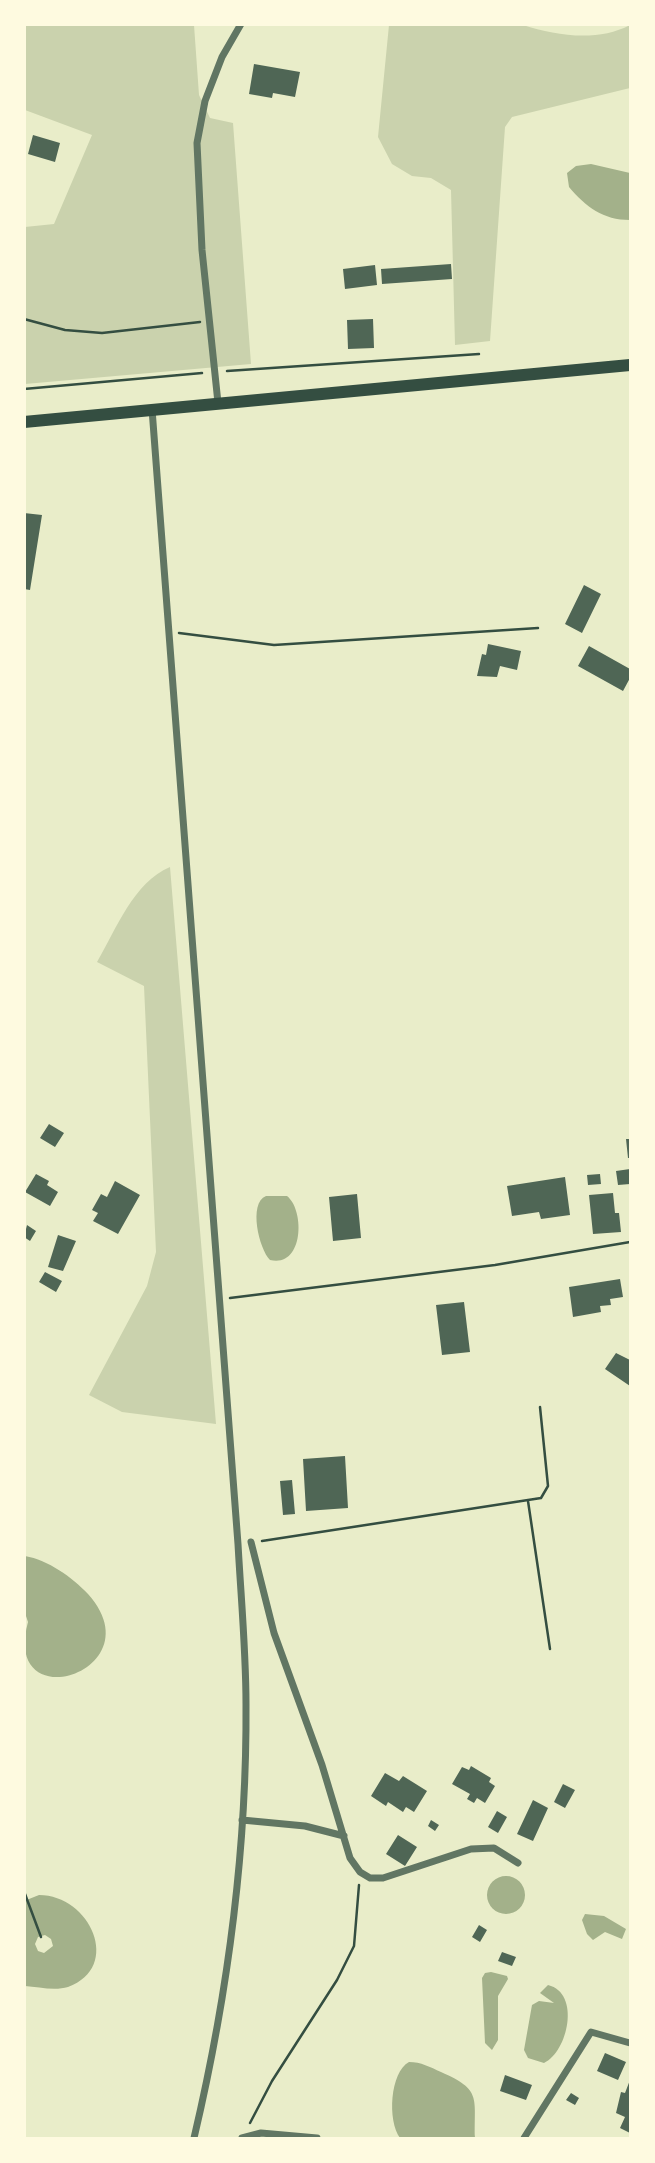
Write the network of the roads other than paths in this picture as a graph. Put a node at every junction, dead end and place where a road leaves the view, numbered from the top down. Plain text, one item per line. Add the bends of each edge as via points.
1 (241, 24) edge
2 (631, 365) edge
3 (218, 403) junction
4 (152, 409) junction
5 (24, 422) edge
6 (251, 1542) road end
7 (242, 1820) junction
8 (344, 1836) junction
9 (518, 1863) dead end
10 (631, 2043) edge
11 (194, 2138) edge
12 (242, 2138) edge
13 (317, 2138) edge
14 (524, 2138) edge

1 - 3 street via 205,100 197,144 202,250
2 - 3 highway
3 - 4 highway
4 - 5 highway
4 - 7 street via 244,1640
6 - 8 street via 274,1633
7 - 8 street via 304,1826
7 - 11 street via 219,2012
8 - 9 street via 350,1858 370,1878 383,1878 471,1849 494,1848
10 - 14 street via 592,2032
12 - 13 street via 261,2133

